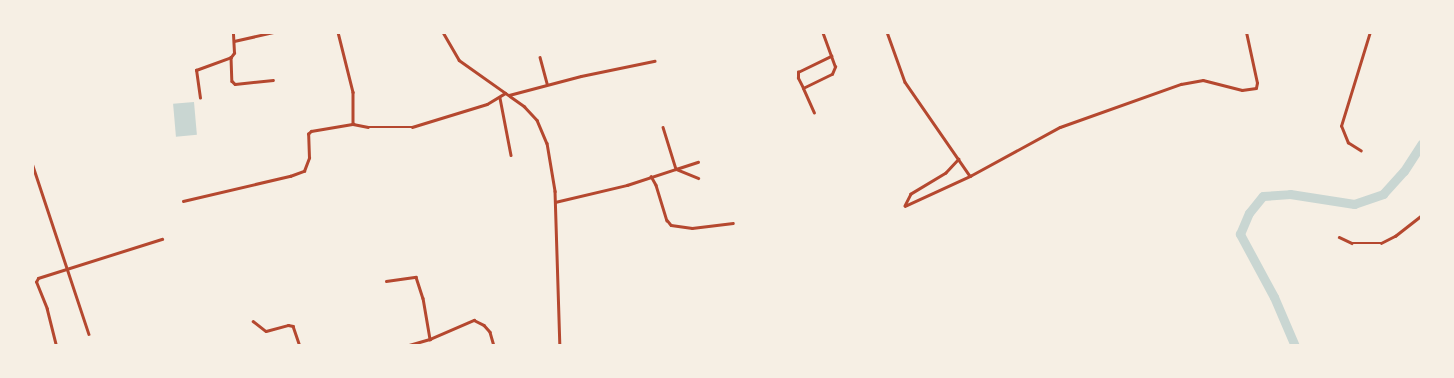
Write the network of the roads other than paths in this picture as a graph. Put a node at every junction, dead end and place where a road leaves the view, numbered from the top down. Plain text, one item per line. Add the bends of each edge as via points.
1 (233, 32) edge
2 (274, 32) edge
3 (338, 32) edge
4 (443, 32) edge
5 (822, 32) edge
6 (888, 32) edge
7 (1246, 32) edge
8 (1370, 32) edge
9 (234, 41) junction
10 (540, 56) dead end
11 (831, 56) junction
12 (231, 57) junction
13 (654, 61) dead end
14 (273, 80) dead end
15 (547, 85) junction
16 (803, 88) junction
17 (505, 93) junction
18 (509, 95) junction
19 (200, 98) dead end
20 (500, 98) junction
21 (814, 113) dead end
22 (353, 124) junction
23 (664, 127) dead end
24 (1361, 151) dead end
25 (511, 155) dead end
26 (959, 159) junction
27 (698, 162) dead end
28 (32, 163) edge
29 (676, 169) junction
30 (651, 176) junction
31 (970, 176) junction
32 (698, 178) dead end
33 (183, 201) dead end
34 (555, 202) junction
35 (1422, 215) edge
36 (733, 223) dead end
37 (1339, 237) dead end
38 (162, 239) dead end
39 (67, 268) junction
40 (386, 280) dead end
41 (253, 321) dead end
42 (89, 334) dead end
43 (430, 339) junction
44 (409, 345) edge
45 (56, 346) edge
46 (300, 346) edge
47 (494, 346) edge
48 (560, 346) edge

1 - 9 street
2 - 9 street
3 - 22 street via 353,92
4 - 17 street via 459,60
5 - 11 street
6 - 26 street via 905,82
7 - 31 street via 1258,84 1256,88 1242,90 1203,80 1181,84 1060,127
8 - 24 street via 1342,126 1348,143
9 - 12 street
10 - 15 street
11 - 16 street via 835,67 832,74
11 - 16 street via 798,72
12 - 14 street via 232,81 235,84
12 - 19 street via 196,70
13 - 15 street
15 - 18 street
16 - 21 street
17 - 18 street
17 - 20 street
18 - 34 street via 537,120 544,135 553,174
20 - 22 street via 412,127
20 - 25 street
22 - 33 street via 311,131 308,134 309,158 304,171
23 - 29 street
26 - 31 street
26 - 31 street via 950,170 912,194 904,206
27 - 29 street
28 - 39 street
29 - 30 street
29 - 32 street
30 - 34 street
30 - 36 street via 671,225 692,228
34 - 48 street
35 - 37 street via 1382,243 1352,243
38 - 39 street
39 - 42 street
39 - 45 street via 39,276 36,282
40 - 43 street via 416,277
41 - 46 street via 266,331 292,326
43 - 44 street
43 - 47 street via 474,320 490,332

